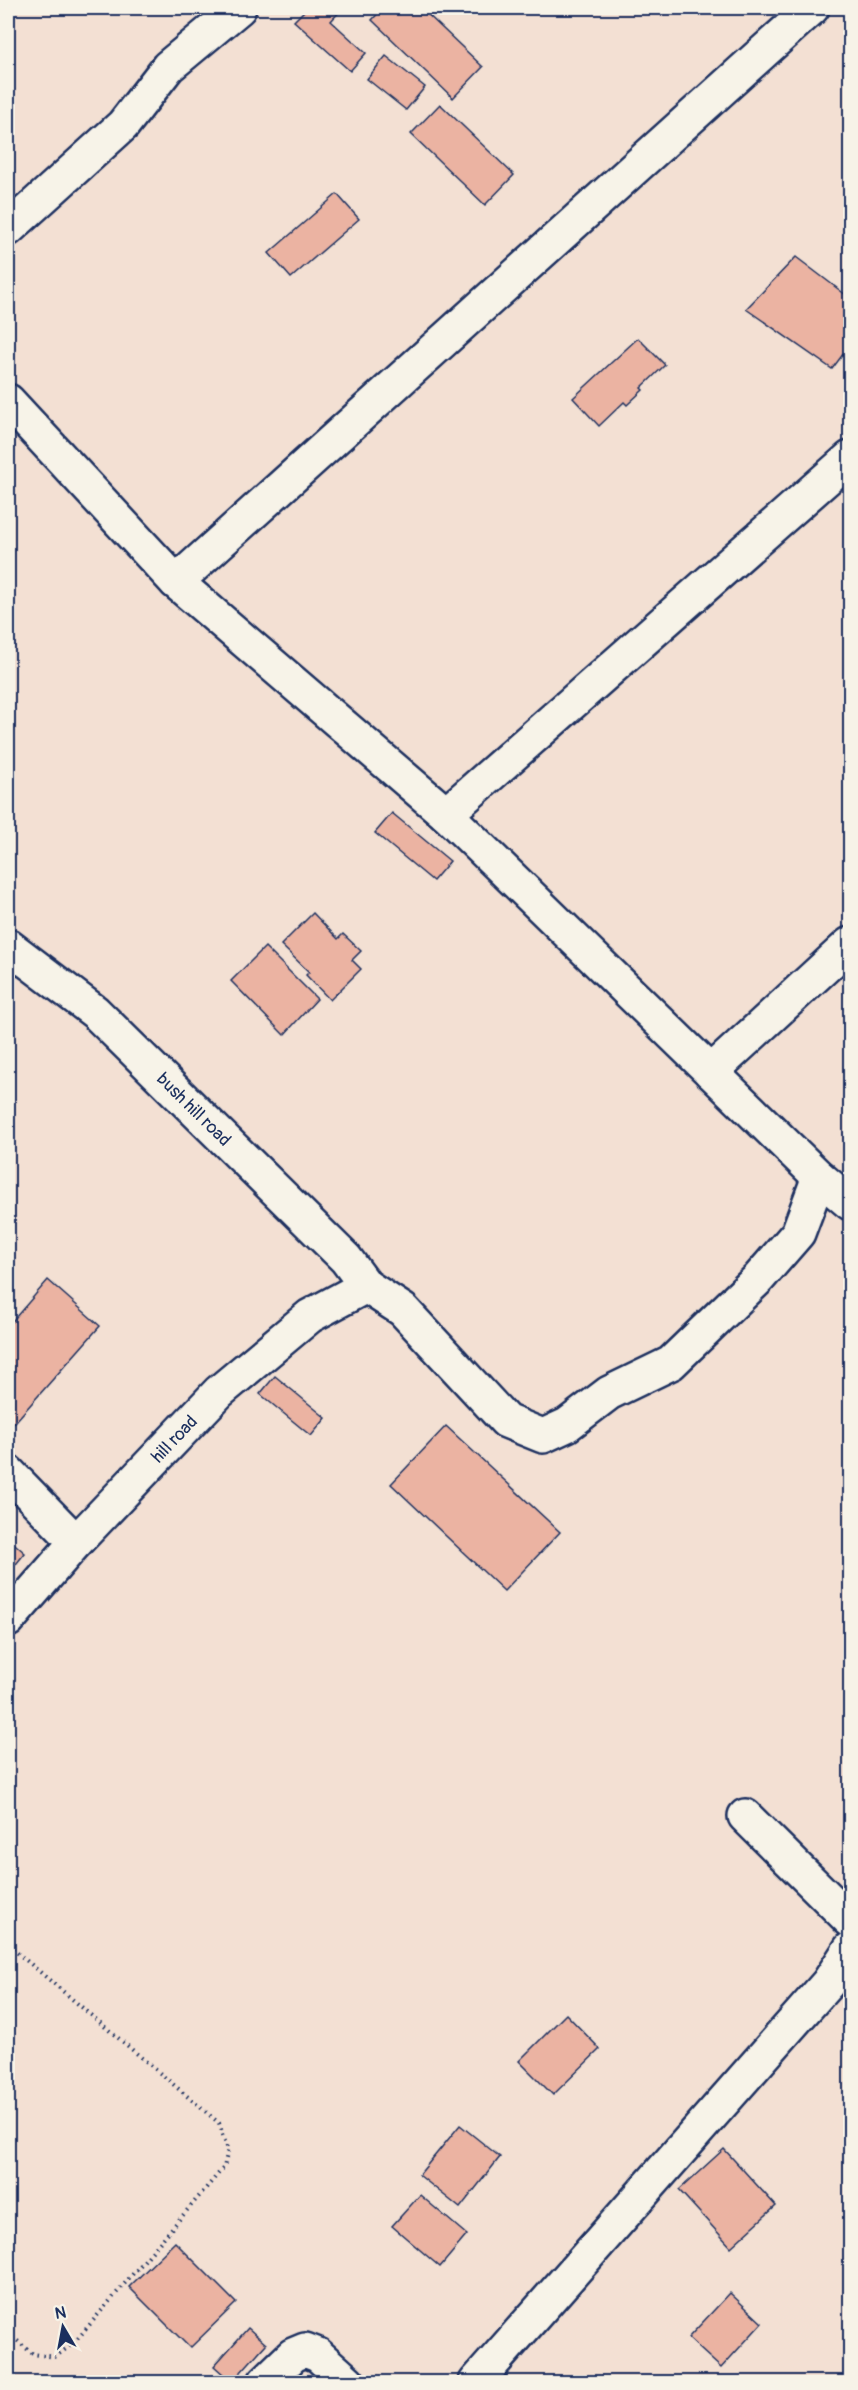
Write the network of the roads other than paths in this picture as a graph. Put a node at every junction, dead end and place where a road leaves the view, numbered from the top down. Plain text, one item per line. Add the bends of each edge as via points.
1 (239, 8) edge
2 (812, 8) edge
3 (8, 229) edge
4 (8, 401) edge
5 (850, 458) edge
6 (176, 582) junction
7 (446, 814) junction
8 (850, 944) edge
9 (8, 946) edge
10 (711, 1072) junction
11 (819, 1177) junction
12 (850, 1203) edge
13 (366, 1286) junction
14 (8, 1472) edge
15 (76, 1542) junction
16 (8, 1620) edge
17 (745, 1816) dead end
18 (850, 1920) edge
19 (850, 1948) edge
20 (265, 2382) edge
21 (348, 2382) edge
22 (476, 2382) edge

1 - 3 street via 168,67 123,125
2 - 6 street
4 - 6 street
5 - 7 street
6 - 7 street
7 - 10 street
8 - 10 street
9 - 13 street, bush hill road via 94,1012 346,1259
10 - 11 street
11 - 12 street
11 - 13 street via 798,1233 758,1279 671,1363 609,1393 567,1425 543,1436 506,1421 403,1310
13 - 15 street, hill road via 310,1316 219,1392
14 - 15 street
15 - 16 street, hill road
17 - 18 street
19 - 22 street via 828,1983
20 - 21 street via 293,2355 305,2350 318,2355

